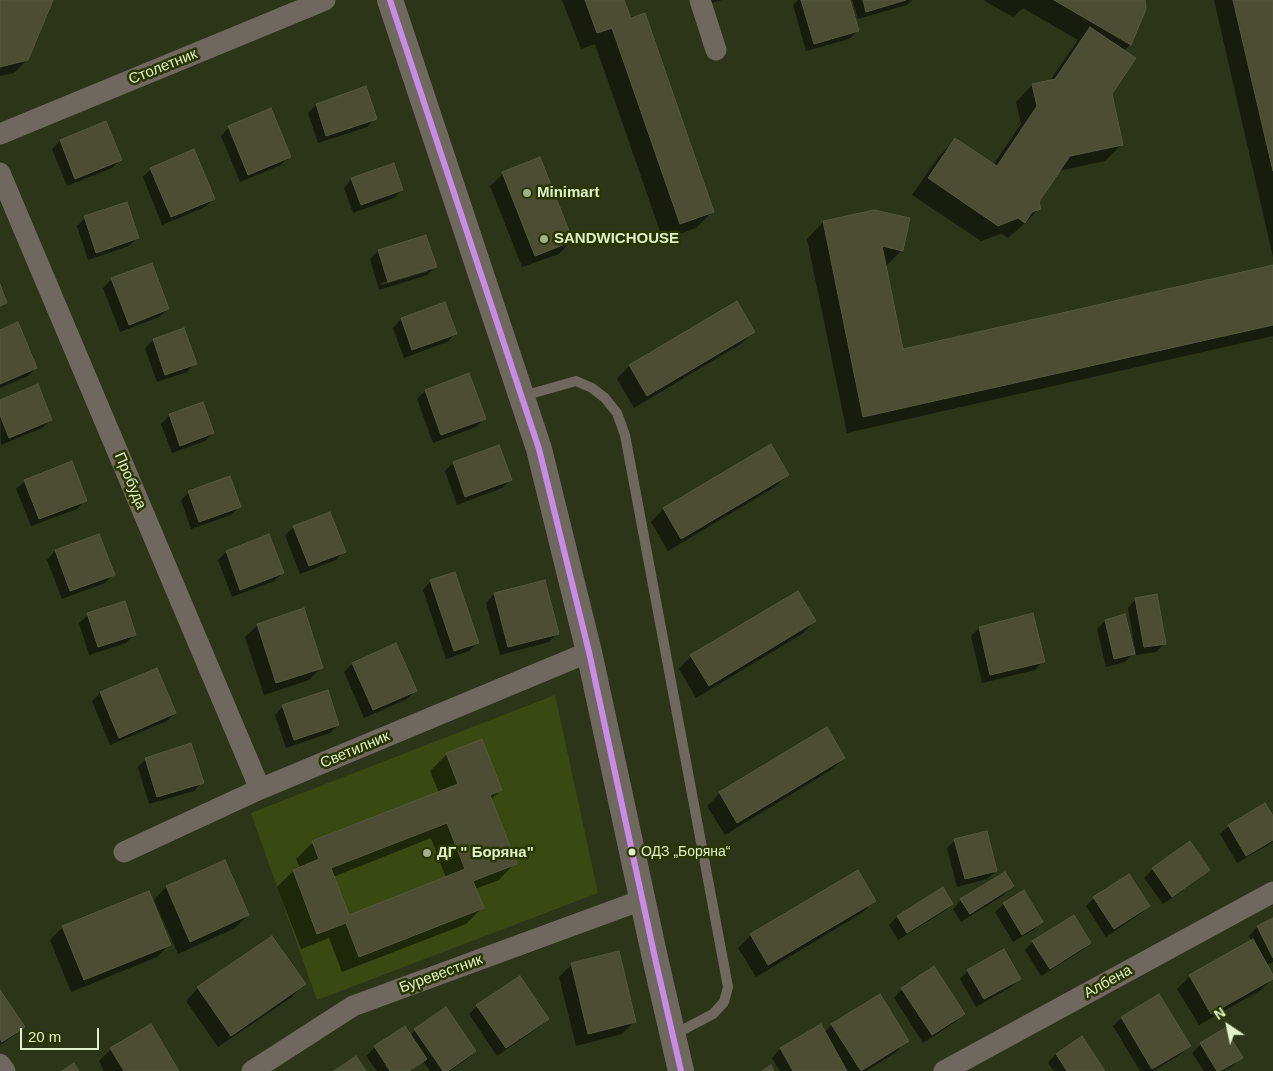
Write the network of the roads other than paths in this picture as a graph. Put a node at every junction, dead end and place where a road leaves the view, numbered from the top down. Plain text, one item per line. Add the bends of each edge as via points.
1 (325, 0) edge
2 (390, 0) edge
3 (700, 0) edge
4 (716, 50) dead end
5 (0, 134) edge
6 (0, 173) edge
7 (522, 396) junction
8 (588, 652) junction
9 (260, 789) junction
10 (124, 852) dead end
11 (1273, 892) edge
12 (642, 900) junction
13 (673, 1035) junction
14 (0, 1064) edge
15 (5, 1071) edge
16 (252, 1071) edge
17 (682, 1071) edge
18 (944, 1071) edge

1 - 5 street, Столетник
2 - 7 street
3 - 4 street
6 - 9 street, Пробуда
7 - 8 street via 539,449
7 - 13 lane via 576,381 605,398 617,412 625,435 728,987 724,1002 713,1014
8 - 9 street, Светилник
8 - 12 street
9 - 10 street, Светилник
11 - 18 street, Албена
12 - 13 street
12 - 16 street, Буревестник via 352,1006
13 - 17 street
14 - 15 street

